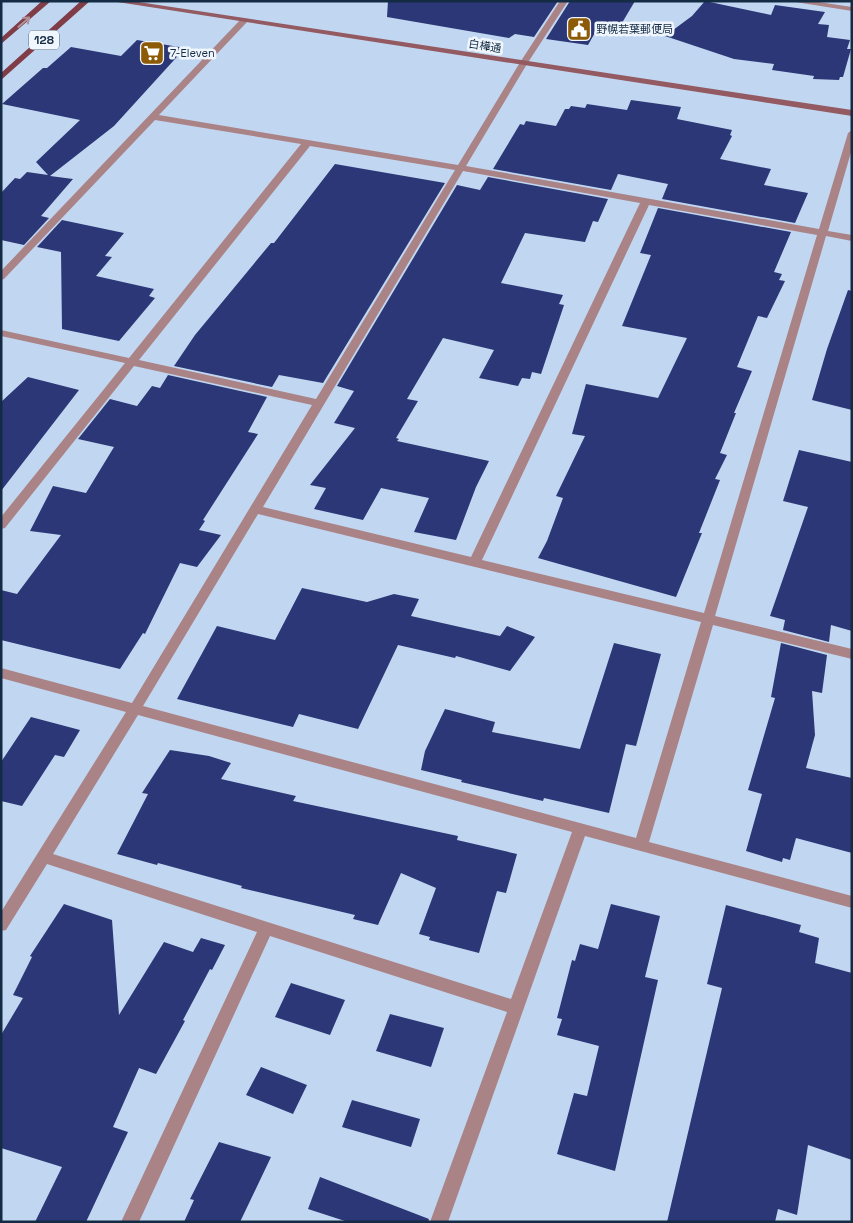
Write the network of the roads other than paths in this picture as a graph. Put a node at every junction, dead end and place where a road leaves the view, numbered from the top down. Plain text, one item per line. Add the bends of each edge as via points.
1 (47, 1) edge
2 (86, 1) edge
3 (115, 1) edge
4 (564, 1) edge
5 (793, 1) edge
6 (852, 10) edge
7 (244, 21) junction
8 (1, 42) edge
9 (523, 64) junction
10 (1, 78) edge
11 (852, 113) edge
12 (153, 117) junction
13 (852, 133) edge
14 (307, 143) junction
15 (460, 168) junction
16 (646, 201) junction
17 (822, 232) junction
18 (852, 238) edge
19 (1, 277) edge
20 (1, 333) edge
21 (133, 362) junction
22 (319, 403) junction
23 (255, 509) junction
24 (1, 525) edge
25 (476, 562) junction
26 (708, 620) junction
27 (852, 654) edge
28 (1, 673) edge
29 (134, 709) junction
30 (580, 830) junction
31 (641, 846) junction
32 (43, 857) junction
33 (852, 902) edge
34 (1, 925) edge
35 (266, 928) junction
36 (516, 1008) junction
37 (130, 1222) edge
38 (439, 1222) edge

8 -> 1 main road, 128
2 - 10 main road, 128
3 - 7 main road, 白樺通
4 - 9 street
5 - 6 street
7 - 9 main road, 白樺通
7 - 12 street
9 - 11 main road, 白樺通
9 - 15 street
12 - 14 street
12 - 19 street
13 - 17 street
14 - 15 street
14 - 21 street
15 - 16 street
15 - 22 street
16 - 17 street
16 - 25 street
17 - 18 street
17 - 26 street
20 - 21 street
21 - 22 street
21 - 24 street
22 - 23 street
23 - 25 street
23 - 29 street
25 - 26 street
26 - 27 street
26 - 31 street
28 - 29 street
29 - 30 street
29 - 32 street
30 - 31 street
30 - 36 street
31 - 33 street
32 - 34 street
32 - 35 street
35 - 36 street
35 - 37 street
36 - 38 street

